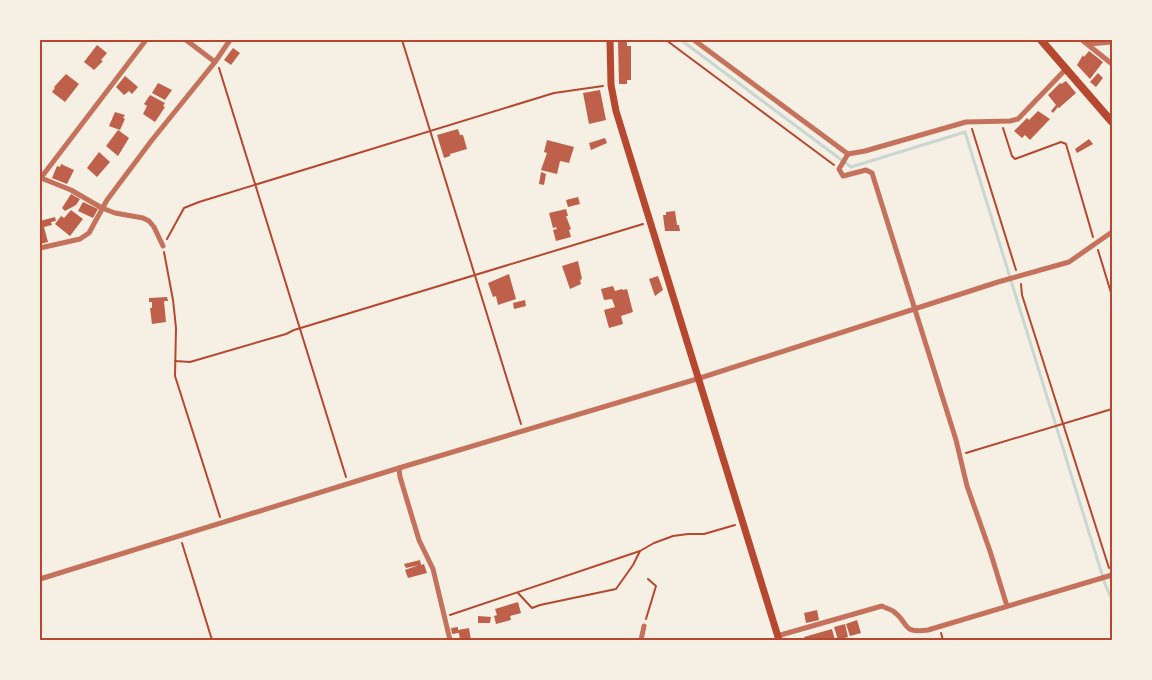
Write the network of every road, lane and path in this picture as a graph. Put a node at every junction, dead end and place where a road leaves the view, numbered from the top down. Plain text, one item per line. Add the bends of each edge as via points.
1 (146, 40) edge
2 (186, 40) edge
3 (230, 40) edge
4 (402, 40) edge
5 (610, 40) edge
6 (666, 40) edge
7 (694, 40) edge
8 (1041, 40) edge
9 (1085, 42) edge
10 (1112, 42) edge
11 (215, 62) junction
12 (1112, 64) edge
13 (1066, 69) junction
14 (611, 85) junction
15 (1002, 121) junction
16 (970, 122) junction
17 (1112, 122) edge
18 (430, 131) junction
19 (848, 154) junction
20 (839, 169) junction
21 (40, 178) edge
22 (255, 184) junction
23 (102, 208) junction
24 (650, 222) junction
25 (1112, 232) edge
26 (1095, 244) junction
27 (163, 246) junction
28 (40, 248) edge
29 (474, 275) junction
30 (1018, 277) junction
31 (1112, 296) edge
32 (915, 310) junction
33 (300, 329) junction
34 (175, 361) junction
35 (697, 379) junction
36 (1112, 409) edge
37 (1063, 424) junction
38 (523, 431) junction
39 (966, 453) dead end
40 (399, 468) junction
41 (348, 484) junction
42 (222, 523) junction
43 (742, 523) junction
44 (180, 536) junction
45 (640, 551) junction
46 (1111, 575) edge
47 (40, 579) edge
48 (648, 579) dead end
49 (518, 592) junction
50 (1007, 606) junction
51 (446, 617) junction
52 (644, 626) joint
53 (778, 638) edge
54 (212, 640) edge
55 (450, 640) edge
56 (642, 640) edge

1 - 21 street
2 - 11 street
3 - 11 street
4 - 18 path
5 - 14 main road
6 - 20 path
7 - 19 street
8 - 13 main road
9 - 10 street
9 - 12 street
11 - 22 path
11 - 23 street
13 - 15 street via 1018,119
13 - 17 main road
14 - 18 path via 554,93
14 - 24 main road
15 - 16 street
15 - 26 path via 1015,159 1062,142 1066,144
16 - 19 street
16 - 30 path
18 - 22 path
18 - 29 path
19 - 20 street
20 - 32 street via 843,176 866,170 872,173
21 - 23 street via 71,190
22 - 27 path via 184,208
22 - 33 path
23 - 27 street via 149,221
23 - 28 street via 89,232 80,239
24 - 29 path
24 - 35 main road
25 - 26 street
26 - 30 street via 1069,262
26 - 31 path
27 - 34 path via 176,328
29 - 33 path
29 - 38 path
30 - 32 street
30 - 37 path
32 - 35 street
32 - 50 street via 967,486
33 - 34 path via 190,362
33 - 41 path
34 - 42 path via 175,376
35 - 38 street
35 - 43 main road
36 - 37 path
37 - 39 path
37 - 46 path
38 - 40 street
40 - 41 street
40 - 51 street via 419,540 433,569
41 - 42 street
42 - 44 street
43 - 45 path via 704,534 673,536
43 - 53 main road
44 - 47 street
44 - 54 path
45 - 49 path
45 - 49 path via 616,589 532,608
46 - 50 street
48 - 52 path via 656,586
49 - 51 path
50 - 53 street via 916,632 908,628 893,610 882,606
51 - 55 street
52 - 56 street

